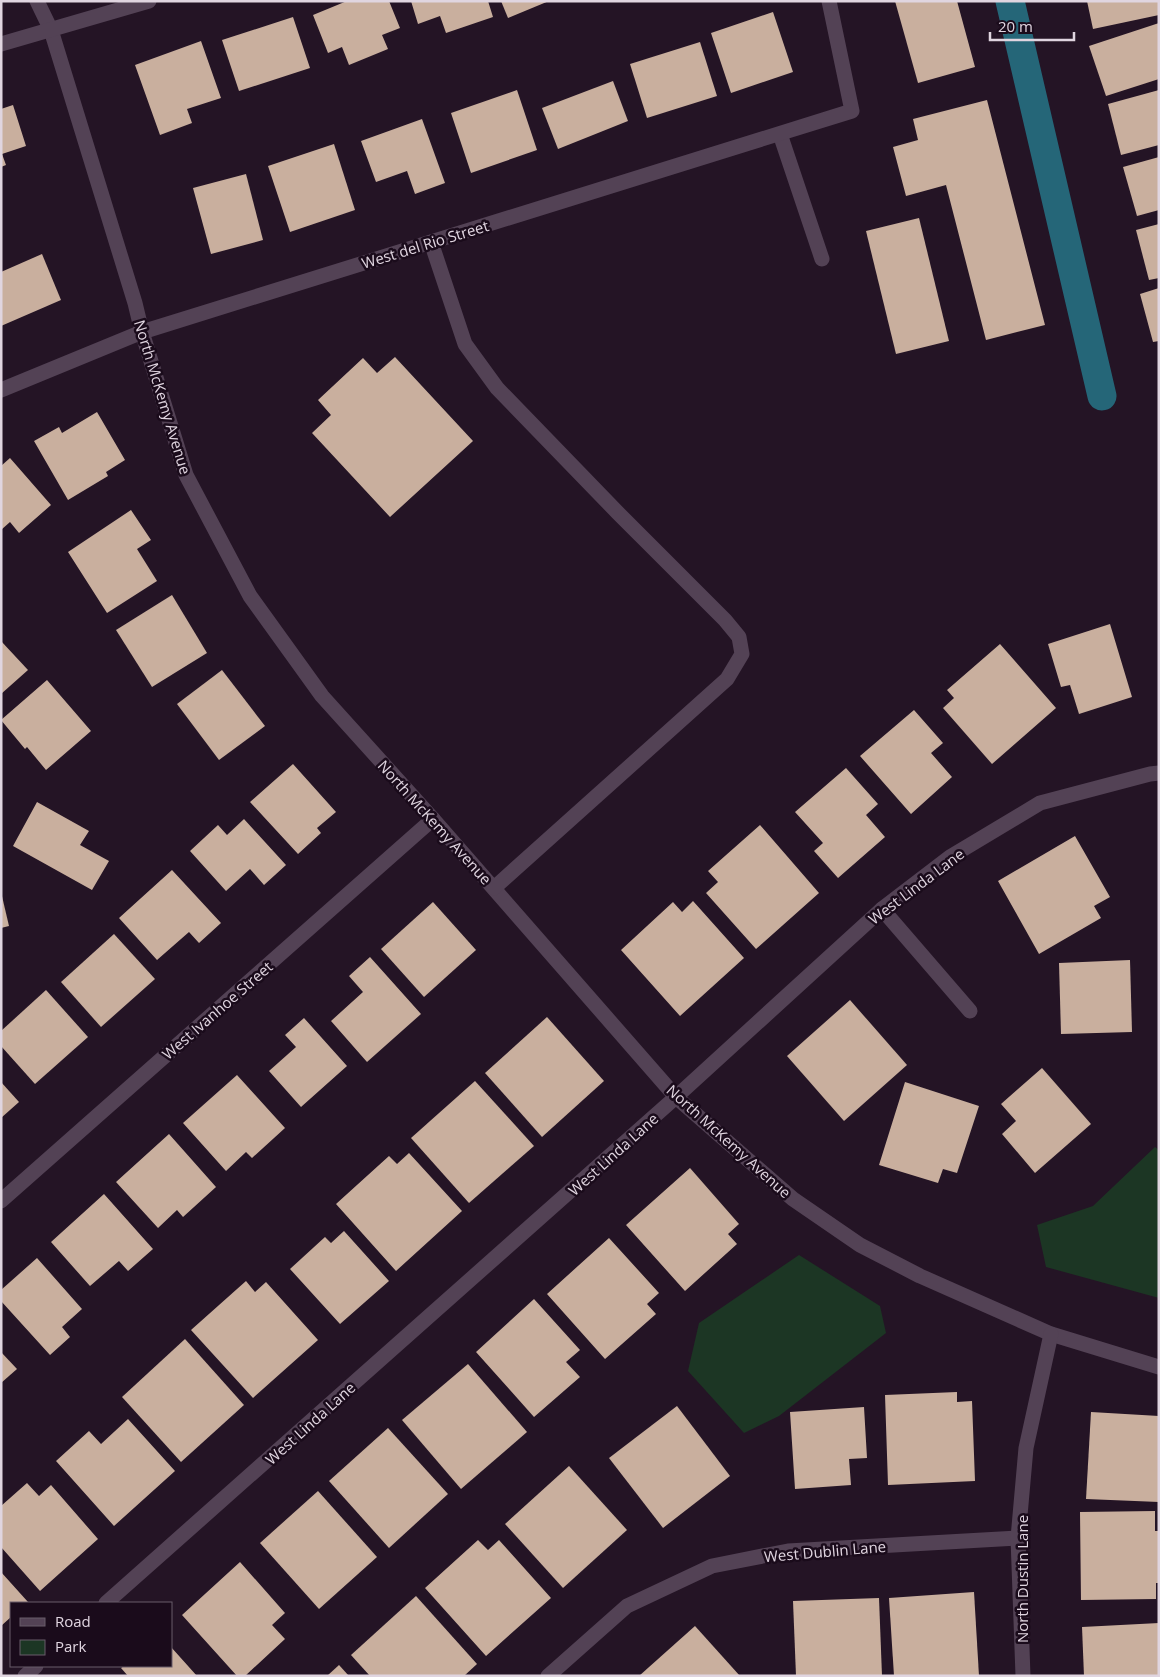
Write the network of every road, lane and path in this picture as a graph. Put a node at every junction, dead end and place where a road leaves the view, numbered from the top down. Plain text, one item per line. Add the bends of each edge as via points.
1 (37, 1) edge
2 (149, 1) edge
3 (828, 1) edge
4 (51, 30) junction
5 (1, 44) edge
6 (780, 134) junction
7 (431, 242) junction
8 (822, 259) dead end
9 (142, 332) junction
10 (1, 390) edge
11 (1159, 774) edge
12 (433, 819) junction
13 (494, 888) junction
14 (882, 909) junction
15 (970, 1010) dead end
16 (676, 1097) junction
17 (1, 1201) edge
18 (1051, 1334) junction
19 (1159, 1367) edge
20 (1018, 1538) junction
21 (107, 1602) edge
22 (35, 1667) edge
23 (25, 1676) edge
24 (548, 1676) edge
25 (1023, 1676) edge

1 - 4 street, North McKemy Avenue
2 - 4 street
3 - 6 street, West del Rio Street via 852,112
4 - 5 street
4 - 9 street, North McKemy Avenue
6 - 7 street, West del Rio Street
6 - 8 street
7 - 9 street, West del Rio Street
7 - 13 street via 465,344 497,388 725,620 739,637 742,654 726,679
9 - 10 street, West del Rio Street
9 - 12 street, North McKemy Avenue via 186,475 250,596 322,696
11 - 14 street, West Linda Lane via 1040,802 950,857
12 - 13 street, North McKemy Avenue
12 - 17 street, West Ivanhoe Street
13 - 16 street, North McKemy Avenue
14 - 15 street
14 - 16 street, West Linda Lane
16 - 18 street, North McKemy Avenue via 793,1199 860,1245 920,1276
16 - 21 street, West Linda Lane
18 - 19 street, North McKemy Avenue
18 - 20 street, North Dustin Lane via 1026,1448
20 - 24 street, West Dublin Lane via 788,1551 712,1566 627,1606
20 - 25 street, North Dustin Lane
22 - 23 street

